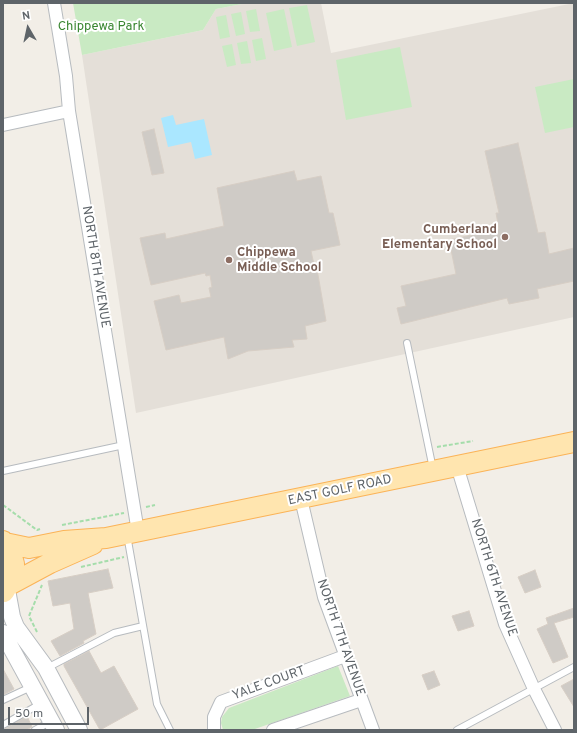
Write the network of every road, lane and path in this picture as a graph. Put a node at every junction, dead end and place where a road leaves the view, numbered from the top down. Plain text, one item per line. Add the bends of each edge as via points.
1 (54, 3) edge
2 (69, 111) junction
3 (3, 126) edge
4 (407, 343) dead end
5 (473, 441) dead end
6 (574, 442) edge
7 (124, 445) junction
8 (432, 448) dead end
9 (457, 466) junction
10 (3, 471) edge
11 (433, 471) junction
12 (301, 499) junction
13 (3, 505) edge
14 (155, 505) dead end
15 (145, 507) dead end
16 (123, 513) dead end
17 (61, 525) dead end
18 (45, 528) dead end
19 (132, 533) junction
20 (106, 538) junction
21 (4, 542) edge
22 (130, 556) junction
23 (78, 568) dead end
24 (43, 582) dead end
25 (6, 589) edge
26 (143, 626) junction
27 (3, 633) edge
28 (40, 638) dead end
29 (345, 656) junction
30 (574, 667) edge
31 (46, 668) junction
32 (32, 687) junction
33 (534, 689) junction
34 (3, 700) edge
35 (361, 700) junction
36 (41, 703) junction
37 (3, 725) edge
38 (54, 726) edge
39 (35, 730) edge
40 (79, 730) edge
41 (170, 730) edge
42 (214, 730) edge
43 (273, 730) edge
44 (373, 730) edge
45 (457, 730) edge
46 (555, 730) edge

1 - 2 street, NORTH 8TH AVENUE
2 - 3 street
2 - 7 street, NORTH 8TH AVENUE
4 - 11 lane
5 - 8 path
6 - 9 main road, EAST GOLF ROAD
7 - 10 lane
7 - 19 street, NORTH 8TH AVENUE
9 - 11 main road, EAST GOLF ROAD
9 - 33 street, NORTH 6TH AVENUE via 505,624
11 - 12 main road, EAST GOLF ROAD
12 - 19 main road, EAST GOLF ROAD
12 - 29 street, NORTH 7TH AVENUE via 324,597
13 - 18 path via 37,530
14 - 15 path
16 - 17 path
19 - 20 main road, EAST GOLF ROAD
19 - 22 lane
20 - 21 main road, EAST GOLF ROAD via 64,540 29,548
20 - 25 main road, EAST GOLF ROAD via 50,563
21 - 25 main road via 12,553 14,564 14,575
22 - 23 path
22 - 26 lane
24 - 28 path via 29,616
25 - 31 street via 14,622
26 - 31 lane via 114,632
26 - 41 lane via 157,704
27 - 32 street
29 - 35 street, NORTH 7TH AVENUE
29 - 42 street, YALE COURT via 221,702 214,717
30 - 33 lane
31 - 40 street
32 - 34 lane
32 - 36 street
33 - 45 lane
33 - 46 street, NORTH 6TH AVENUE
35 - 43 street
35 - 44 street, NORTH 7TH AVENUE
36 - 37 lane
36 - 38 street
38 - 39 lane

